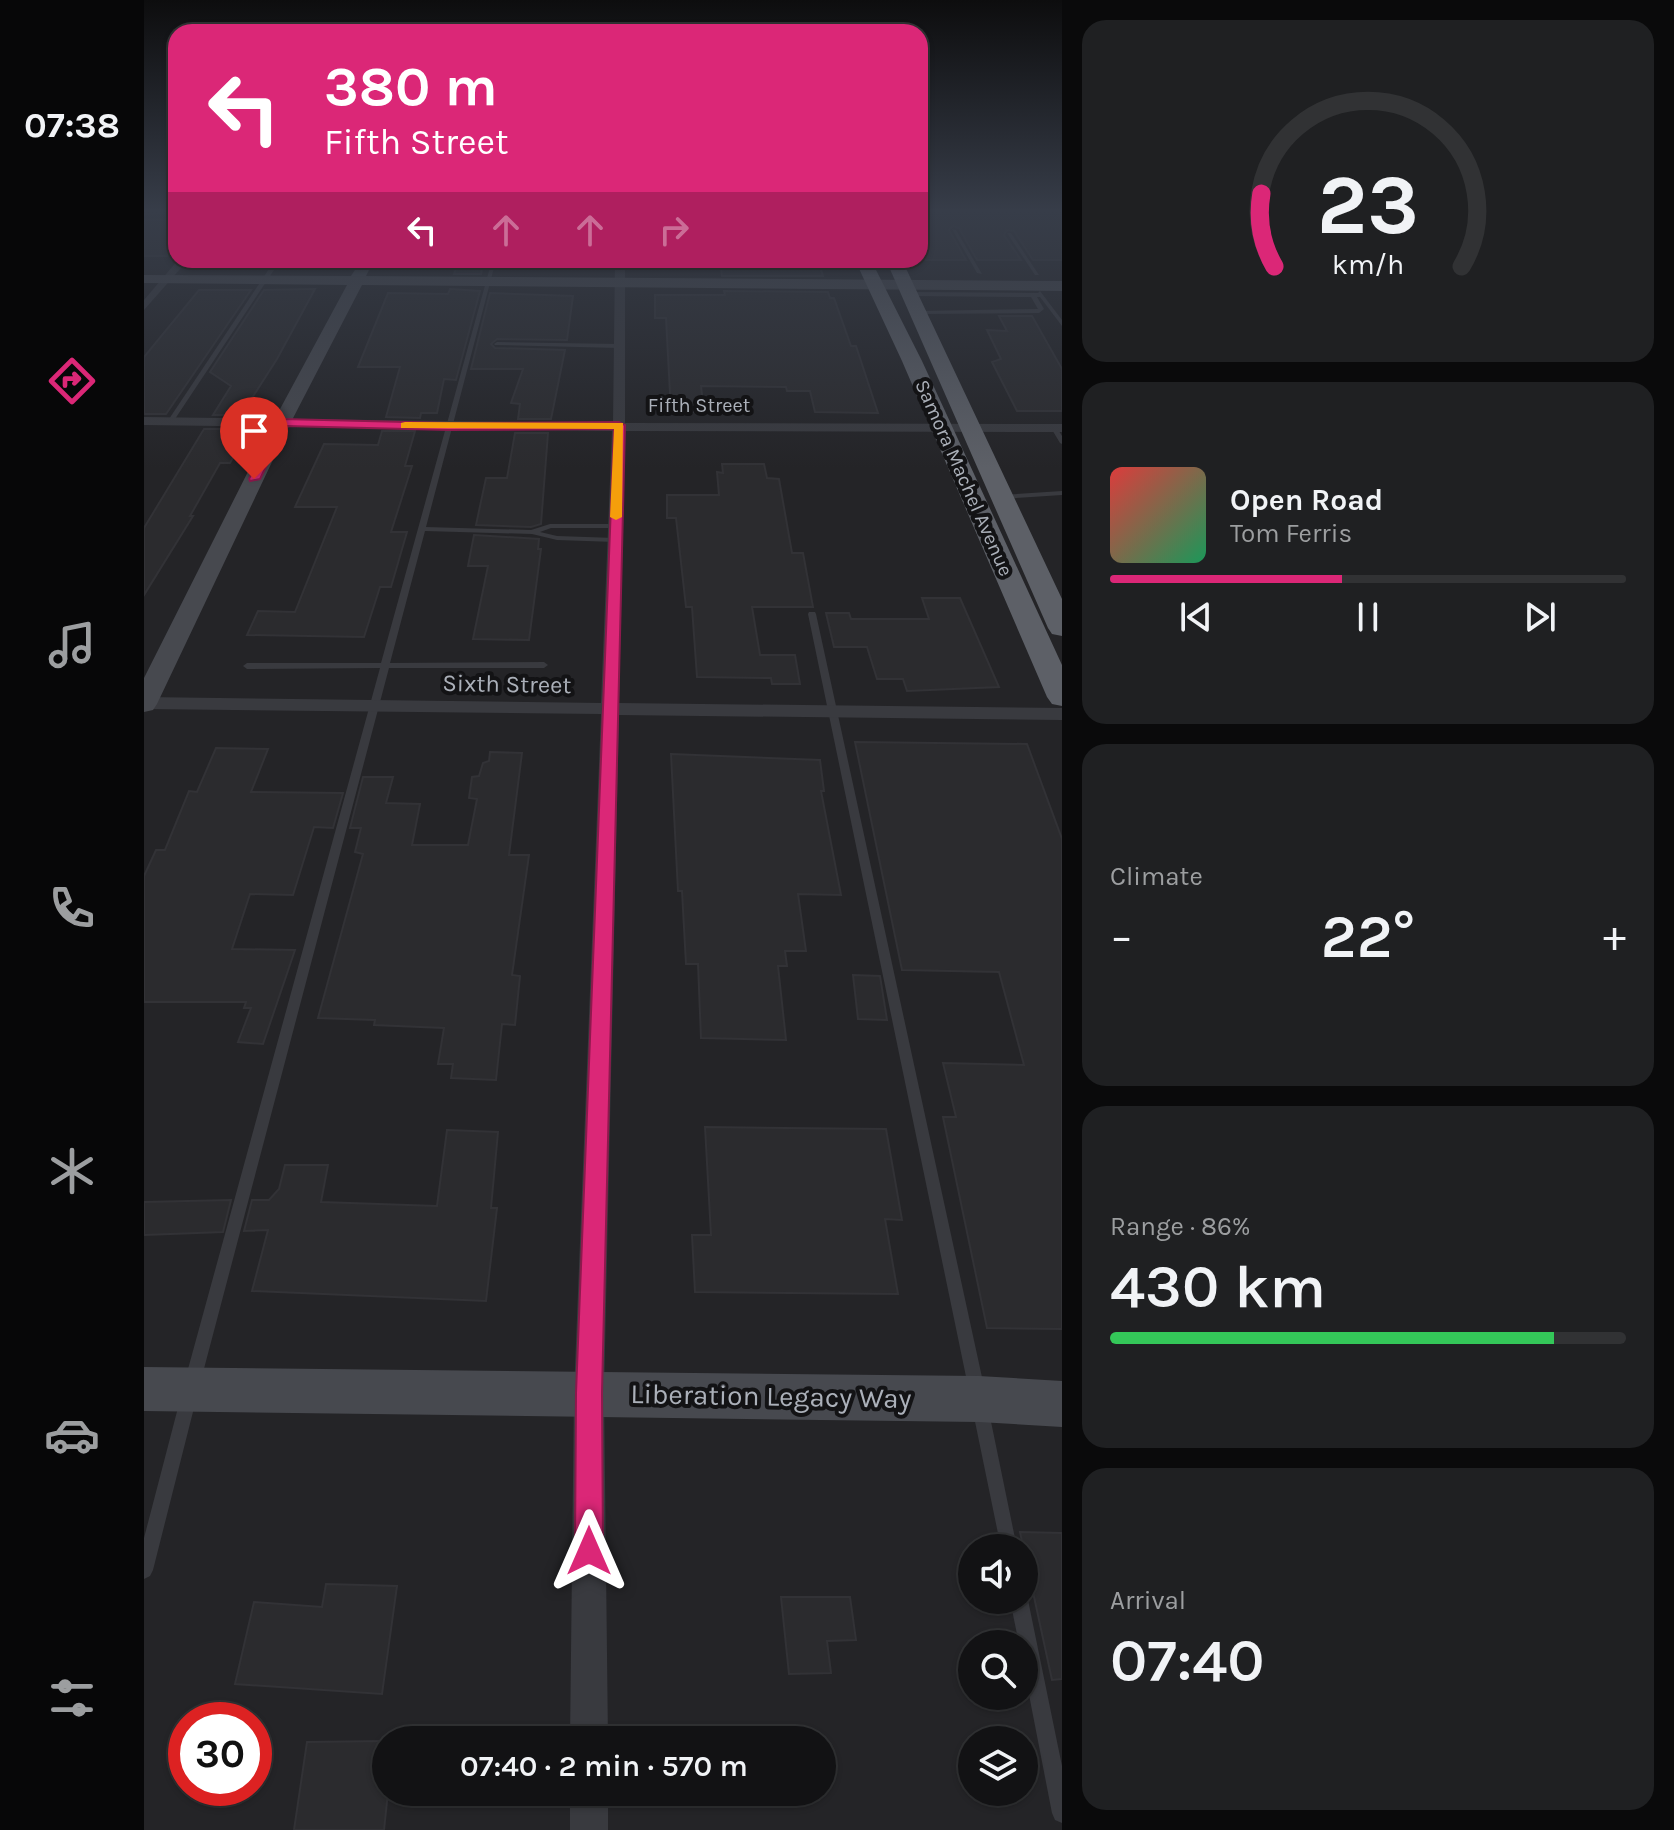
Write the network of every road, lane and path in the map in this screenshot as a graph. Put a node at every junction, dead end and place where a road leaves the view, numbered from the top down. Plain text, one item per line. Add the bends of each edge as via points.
1 (253, 297) edge
2 (348, 297) edge
3 (484, 297) edge
4 (620, 297) edge
5 (879, 297) edge
6 (912, 297) edge
7 (969, 297) edge
8 (1038, 297) edge
9 (1043, 297) edge
10 (1062, 324) edge
11 (497, 344) dead end
12 (619, 346) junction
13 (144, 421) edge
14 (170, 422) junction
15 (282, 422) junction
16 (619, 425) junction
17 (448, 427) junction
18 (940, 427) junction
19 (970, 427) junction
20 (1058, 428) edge
21 (1062, 442) edge
22 (1062, 493) edge
23 (1002, 497) junction
24 (422, 529) junction
25 (532, 532) junction
26 (616, 533) junction
27 (812, 614) dead end
28 (1062, 628) edge
29 (544, 665) dead end
30 (247, 666) dead end
31 (386, 668) junction
32 (1062, 697) edge
33 (144, 703) edge
34 (377, 706) junction
35 (610, 709) junction
36 (833, 710) junction
37 (1062, 714) edge
38 (144, 1389) edge
39 (191, 1390) junction
40 (589, 1393) junction
41 (979, 1399) junction
42 (1062, 1404) edge
43 (1006, 1534) edge
44 (144, 1570) edge
45 (1022, 1614) edge
46 (589, 1726) edge
47 (589, 1806) edge
48 (1062, 1813) edge
49 (589, 1830) edge

1 - 14 lane
2 - 15 main road
3 - 17 lane
4 - 12 street
5 - 18 highway, Samora Machel Avenue
6 - 19 highway, Samora Machel Avenue
7 - 8 lane via 1039,311
9 - 10 lane
11 - 12 lane
12 - 16 street
13 - 14 street, Fifth Street
14 - 15 street, Fifth Street
15 - 17 street, Fifth Street
15 - 33 main road
16 - 17 street, Fifth Street
16 - 18 street, Fifth Street
16 - 26 street
17 - 24 lane
18 - 19 street, Fifth Street
18 - 32 highway, Samora Machel Avenue
19 - 20 street, Fifth Street
19 - 23 highway, Samora Machel Avenue
20 - 21 lane
22 - 23 lane
23 - 28 highway, Samora Machel Avenue
24 - 25 lane
24 - 31 lane
25 - 26 lane via 557,538
25 - 26 lane via 550,526
26 - 35 street
27 - 36 lane
29 - 31 lane
30 - 31 lane
31 - 34 lane
33 - 34 street, Sixth Street
34 - 35 street, Sixth Street
34 - 39 lane
35 - 36 street, Sixth Street
35 - 40 street
36 - 37 street, Sixth Street
36 - 41 lane
38 - 39 main road, Liberation Legacy Way
39 - 40 main road, Liberation Legacy Way
39 - 44 lane
40 - 41 main road, Liberation Legacy Way
40 - 46 street
41 - 42 main road, Liberation Legacy Way
41 - 43 lane
45 - 48 lane
47 - 49 street

